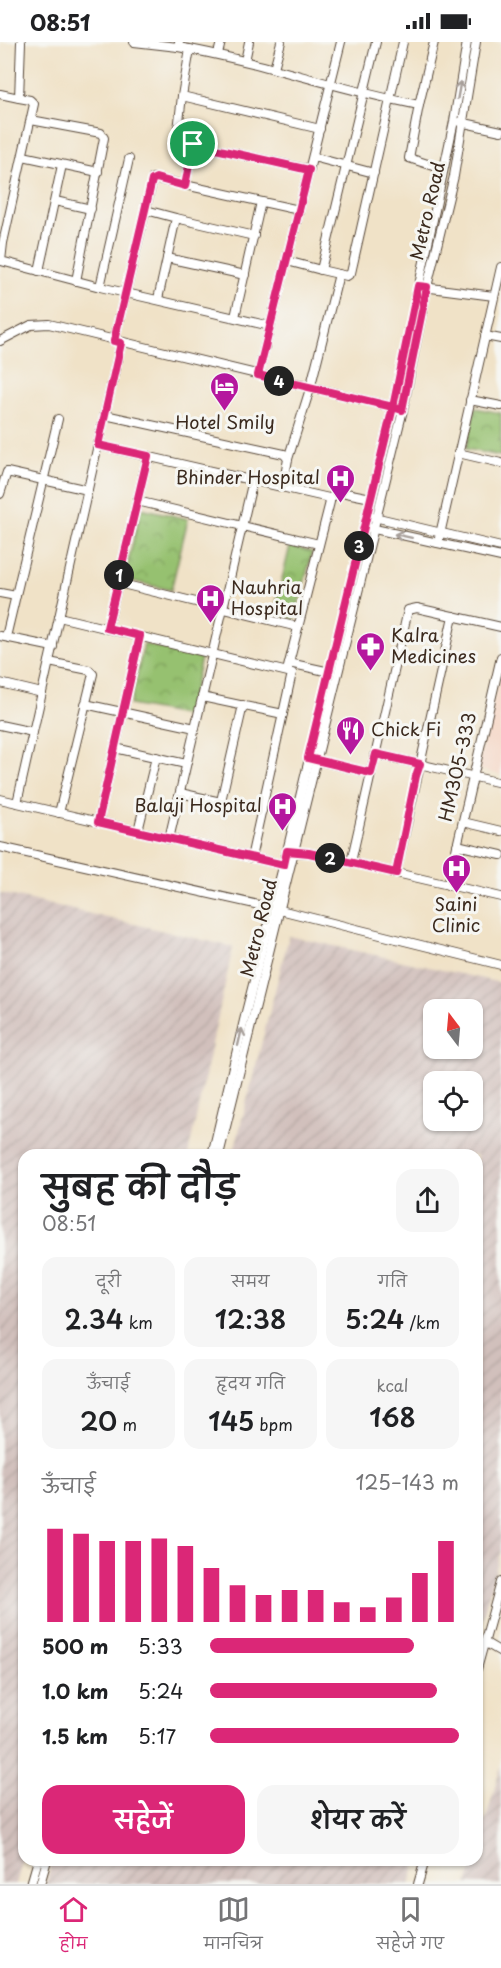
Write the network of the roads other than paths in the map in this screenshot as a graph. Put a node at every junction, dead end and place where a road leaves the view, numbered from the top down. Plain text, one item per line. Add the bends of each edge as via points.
1 (21, 42) edge
2 (134, 42) edge
3 (221, 42) edge
4 (249, 42) edge
5 (281, 42) edge
6 (341, 42) edge
7 (376, 42) edge
8 (403, 42) edge
9 (434, 42) edge
10 (467, 42) edge
11 (476, 42) edge
12 (178, 45) edge
13 (190, 49) junction
14 (218, 54) junction
15 (245, 61) junction
16 (274, 68) junction
17 (331, 83) junction
18 (364, 92) junction
19 (0, 94) edge
20 (182, 96) junction
21 (19, 98) junction
22 (390, 99) junction
23 (419, 105) junction
24 (31, 120) junction
25 (454, 121) junction
26 (464, 123) junction
27 (320, 129) junction
28 (501, 130) edge
29 (193, 144) junction
30 (23, 156) junction
31 (313, 157) junction
32 (129, 159) dead end
33 (62, 165) junction
34 (345, 165) junction
35 (309, 170) junction
36 (443, 170) junction
37 (98, 172) junction
38 (374, 173) junction
39 (185, 186) junction
40 (55, 201) junction
41 (261, 202) junction
42 (91, 210) junction
43 (146, 210) junction
44 (299, 210) junction
45 (176, 218) junction
46 (254, 236) junction
47 (167, 258) junction
48 (286, 261) junction
49 (501, 267) edge
50 (321, 270) junction
51 (39, 271) junction
52 (245, 274) junction
53 (339, 274) junction
54 (76, 280) junction
55 (423, 286) junction
56 (100, 287) junction
57 (125, 292) junction
58 (494, 296) junction
59 (158, 299) junction
60 (235, 317) junction
61 (270, 326) junction
62 (485, 336) junction
63 (501, 339) edge
64 (0, 341) edge
65 (118, 342) junction
66 (258, 375) junction
67 (310, 388) junction
68 (470, 400) junction
69 (501, 406) edge
70 (393, 407) junction
71 (402, 410) junction
72 (105, 415) junction
73 (58, 419) dead end
74 (98, 445) junction
75 (458, 453) junction
76 (148, 456) junction
77 (288, 459) junction
78 (501, 463) edge
79 (44, 480) junction
80 (253, 480) junction
81 (283, 486) junction
82 (88, 490) junction
83 (0, 494) edge
84 (371, 498) junction
85 (330, 500) junction
86 (137, 501) junction
87 (371, 516) junction
88 (242, 526) junction
89 (368, 528) junction
90 (440, 533) junction
91 (438, 543) junction
92 (319, 544) junction
93 (501, 547) edge
94 (501, 557) edge
95 (118, 583) junction
96 (0, 593) edge
97 (16, 596) junction
98 (222, 608) junction
99 (453, 616) junction
100 (59, 617) junction
101 (298, 627) junction
102 (501, 627) edge
103 (107, 628) junction
104 (140, 636) junction
105 (3, 637) edge
106 (52, 647) junction
107 (212, 653) junction
108 (501, 657) edge
109 (49, 662) junction
110 (288, 667) junction
111 (330, 672) junction
112 (0, 683) edge
113 (42, 693) junction
114 (202, 696) junction
115 (85, 704) junction
116 (243, 705) junction
117 (123, 713) junction
118 (283, 714) junction
119 (0, 725) edge
120 (195, 728) junction
121 (33, 732) junction
122 (115, 748) junction
123 (376, 754) junction
124 (156, 757) junction
125 (312, 759) junction
126 (186, 764) junction
127 (420, 764) junction
128 (371, 773) junction
129 (473, 776) junction
130 (501, 783) edge
131 (180, 793) junction
132 (0, 800) edge
133 (221, 801) junction
134 (17, 804) junction
135 (262, 811) junction
136 (59, 813) junction
137 (98, 822) junction
138 (463, 822) junction
139 (138, 831) junction
140 (501, 831) edge
141 (169, 838) junction
142 (457, 845) junction
143 (0, 847) edge
144 (291, 852) junction
145 (501, 855) edge
146 (251, 858) junction
147 (351, 862) junction
148 (284, 865) junction
149 (396, 873) junction
150 (448, 885) junction
151 (501, 897) edge
152 (276, 910) junction
153 (501, 965) edge
154 (214, 1149) edge
155 (220, 1149) edge
156 (501, 1582) edge
157 (484, 1642) junction
158 (483, 1646) edge
159 (501, 1652) edge
160 (36, 1866) edge
161 (44, 1866) edge
162 (422, 1866) edge
163 (32, 1884) edge
164 (40, 1884) edge
165 (418, 1884) edge

1 - 21 street
2 - 12 street
3 - 14 street
4 - 15 street
5 - 16 street
6 - 17 street
7 - 18 street
8 - 22 street
9 - 23 street
25 -> 10 street, Metro Road
11 - 26 street, Metro Road
12 - 13 street
13 - 14 street
13 - 20 street
14 - 15 street
15 - 16 street
16 - 17 street
17 - 18 street
17 - 27 street
18 - 22 street
18 - 34 street
19 - 21 street
20 - 27 street
20 - 29 street via 178,130
21 - 24 street via 33,101
22 - 23 street
22 - 38 street
23 - 36 street via 409,158
24 - 30 street
24 - 37 street via 103,134
25 - 26 street
25 - 36 street, Metro Road
26 - 28 street
26 - 55 street, Metro Road
27 - 31 street
29 - 35 street
29 - 39 street
30 - 33 street
30 - 51 street via 0,259
31 - 34 street
31 - 35 street
32 - 56 street
33 - 37 street
33 - 40 street
34 - 38 street
34 - 50 street
35 - 44 street
36 - 55 street, Metro Road
37 - 42 street
38 - 53 street via 351,273
39 - 41 street
39 - 43 street via 153,178
40 - 42 street
40 - 51 street
41 - 44 street
41 - 46 street
42 - 54 street
43 - 45 street
43 - 57 street
44 - 48 street
45 - 46 street
45 - 47 street
46 - 52 street
47 - 52 street
47 - 59 street
48 - 50 street
48 - 61 street
49 - 58 street
50 - 53 street
51 - 54 street
52 - 60 street
53 - 67 street
54 - 56 street
55 - 58 street
55 - 70 street, Metro Road
55 - 71 street, Metro Road
56 - 57 street
57 - 59 street
57 - 65 street
58 - 62 street
59 - 60 street
60 - 61 street
61 - 66 street
62 - 63 street
62 - 68 street
64 - 65 street via 40,324
65 - 66 street
65 - 72 street
66 - 67 street
67 - 70 street
67 - 77 street
68 - 69 street
68 - 75 street
70 - 71 street
70 - 84 street, Metro Road
71 - 87 street, Metro Road
72 - 74 street
72 - 77 street via 285,454
73 - 79 street
74 - 76 street
74 - 82 street
75 - 78 street
75 - 90 street
76 - 80 street
76 - 86 street
77 - 81 street
79 - 82 street
79 - 83 street via 7,472
79 - 97 street
80 - 81 street
80 - 88 street
81 - 85 street
82 - 100 street
84 - 85 street via 336,491
84 - 87 street, Metro Road
85 - 92 street
86 - 88 street
86 - 95 street
87 - 89 street, Metro Road
87 - 90 street
88 - 92 street
88 - 98 street
91 -> 89 street
89 - 111 street, Metro Road
89 - 125 street, Metro Road
90 - 91 street
90 - 93 street
91 - 94 street
92 - 101 street
95 - 98 street
95 - 103 street
96 - 97 street
97 - 105 street
98 - 101 street
98 - 107 street
99 - 102 street
99 - 123 street via 417,608 408,610
99 - 127 street
100 - 103 street
100 - 106 street
101 - 110 street
103 - 104 street
104 - 107 street
104 - 117 street
105 - 106 street
106 - 109 street
107 - 110 street
107 - 114 street
108 - 129 street, HM305-333
109 - 113 street
109 - 115 street via 92,671
110 - 111 street
110 - 118 street via 292,673
111 - 125 street, Metro Road
112 - 113 street
113 - 121 street
114 - 116 street
114 - 120 street
115 - 117 street
115 - 136 street
116 - 118 street
116 - 133 street
117 - 120 street
117 - 122 street
118 - 135 street
119 - 121 street
120 - 126 street
121 - 134 street
122 - 124 street
122 - 137 street
123 - 127 street
123 - 128 street
124 - 126 street
124 - 139 street
125 - 128 street
125 - 144 street, Metro Road
126 - 131 street
127 - 129 street
127 - 149 street
128 - 147 street
129 - 130 street
129 - 138 street, HM305-333
131 - 133 street
131 - 141 street
132 - 134 street
133 - 135 street
134 - 136 street
135 - 146 street
136 - 137 street
137 - 139 street
138 - 140 street
138 - 142 street, HM305-333
139 - 141 street
141 - 146 street
142 - 145 street
142 - 150 street, HM305-333
143 - 152 street
144 - 147 street
144 - 148 street, Metro Road
144 - 152 street, Metro Road
146 - 148 street
147 - 149 street
148 - 152 street, Metro Road
149 - 150 street
150 - 151 street
152 - 153 street
154 -> 152 street, Metro Road
152 - 155 street, Metro Road
156 - 157 street
157 - 158 street
157 - 159 street
160 - 163 street
161 - 164 street
162 - 165 street

